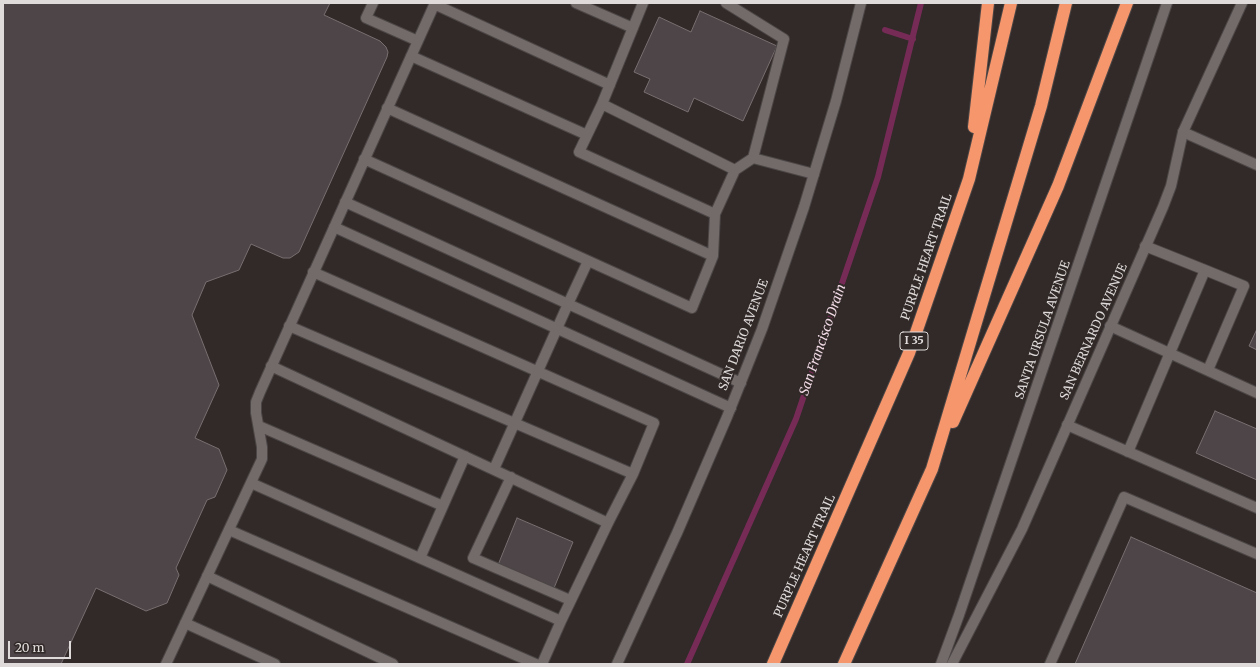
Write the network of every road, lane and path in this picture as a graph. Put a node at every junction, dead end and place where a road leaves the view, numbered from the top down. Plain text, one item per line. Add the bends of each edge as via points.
1 (373, 3) edge
2 (576, 3) edge
3 (643, 3) edge
4 (726, 3) edge
5 (861, 3) edge
6 (988, 3) edge
7 (1011, 3) edge
8 (1066, 3) edge
9 (1127, 3) edge
10 (1167, 3) edge
11 (1242, 3) edge
12 (434, 4) edge
13 (633, 28) junction
14 (418, 41) junction
15 (411, 56) junction
16 (610, 85) junction
17 (602, 104) junction
18 (388, 108) junction
19 (1183, 132) junction
20 (587, 135) junction
21 (753, 158) junction
22 (364, 159) junction
23 (1257, 165) edge
24 (736, 170) junction
25 (814, 174) junction
26 (969, 179) junction
27 (345, 202) junction
28 (715, 214) junction
29 (334, 227) junction
30 (1145, 246) junction
31 (713, 256) junction
32 (588, 261) junction
33 (1205, 270) junction
34 (313, 272) junction
35 (568, 304) junction
36 (290, 326) junction
37 (1110, 326) junction
38 (557, 328) junction
39 (1169, 353) junction
40 (271, 366) junction
41 (1208, 370) junction
42 (538, 372) junction
43 (741, 383) junction
44 (1257, 392) edge
45 (731, 408) junction
46 (514, 423) junction
47 (1067, 425) junction
48 (258, 426) junction
49 (1128, 452) junction
50 (465, 456) junction
51 (494, 469) junction
52 (932, 469) junction
53 (633, 474) junction
54 (511, 477) junction
55 (251, 483) junction
56 (443, 506) junction
57 (1257, 508) edge
58 (608, 523) junction
59 (229, 530) junction
60 (1257, 554) edge
61 (420, 558) junction
62 (207, 576) junction
63 (570, 600) junction
64 (561, 621) junction
65 (186, 622) junction
66 (166, 664) edge
67 (275, 664) edge
68 (393, 664) edge
69 (536, 664) edge
70 (542, 664) edge
71 (617, 664) edge
72 (773, 664) edge
73 (844, 664) edge
74 (941, 664) edge
75 (952, 664) edge
76 (1050, 664) edge

1 - 14 main road via 366,18
2 - 13 main road
3 - 13 main road
4 - 21 main road via 784,39
5 - 25 main road, SAN DARIO AVENUE
6 - 26 highway
7 - 26 highway, PURPLE HEART TRAIL / I 35
8 - 52 highway via 1041,106
9 - 52 highway via 1058,186
10 - 74 main road, SANTA URSULA AVENUE
11 - 19 main road, SAN BERNARDO AVENUE
12 - 14 main road
12 - 16 main road
13 - 16 main road
14 - 15 main road
15 - 18 main road
15 - 20 main road
16 - 17 main road
17 - 20 main road
17 - 24 main road
18 - 22 main road
18 - 31 main road
19 - 23 main road
19 - 30 main road, SAN BERNARDO AVENUE via 1171,186
20 - 28 main road via 579,152
21 - 24 main road
21 - 25 main road
22 - 27 main road
22 - 32 main road
24 - 28 main road
25 - 43 main road, SAN DARIO AVENUE via 762,329
26 - 72 highway, PURPLE HEART TRAIL / I 35 via 909,354
27 - 29 main road
27 - 35 main road
28 - 31 main road
29 - 34 main road
29 - 38 main road
30 - 33 main road
30 - 37 main road, SAN BERNARDO AVENUE
31 - 32 main road via 692,308
32 - 35 main road
33 - 39 main road
33 - 41 main road via 1244,286
34 - 36 main road
34 - 42 main road
35 - 38 main road
35 - 43 main road
36 - 40 main road
36 - 46 main road
37 - 39 main road
37 - 47 main road, SAN BERNARDO AVENUE
38 - 42 main road
38 - 45 main road
39 - 41 main road
39 - 49 main road
40 - 48 main road via 256,402
40 - 50 main road
41 - 44 main road
42 - 46 main road
42 - 53 main road via 654,423
43 - 45 main road, SAN DARIO AVENUE
45 - 71 main road, SAN DARIO AVENUE
46 - 51 main road
46 - 53 main road
47 - 49 main road
47 - 75 main road, SAN BERNARDO AVENUE via 1022,529
48 - 55 main road via 262,459
48 - 56 main road
49 - 57 main road
50 - 51 main road
50 - 56 main road
51 - 54 main road
52 - 73 highway
53 - 58 main road
54 - 58 main road
54 - 63 main road via 473,558
55 - 59 main road
55 - 61 main road
56 - 61 main road
58 - 63 main road
59 - 62 main road
59 - 69 main road
60 - 76 main road via 1124,497
61 - 64 main road
62 - 65 main road
62 - 68 main road
63 - 64 main road
64 - 70 main road
65 - 66 main road
65 - 67 main road

